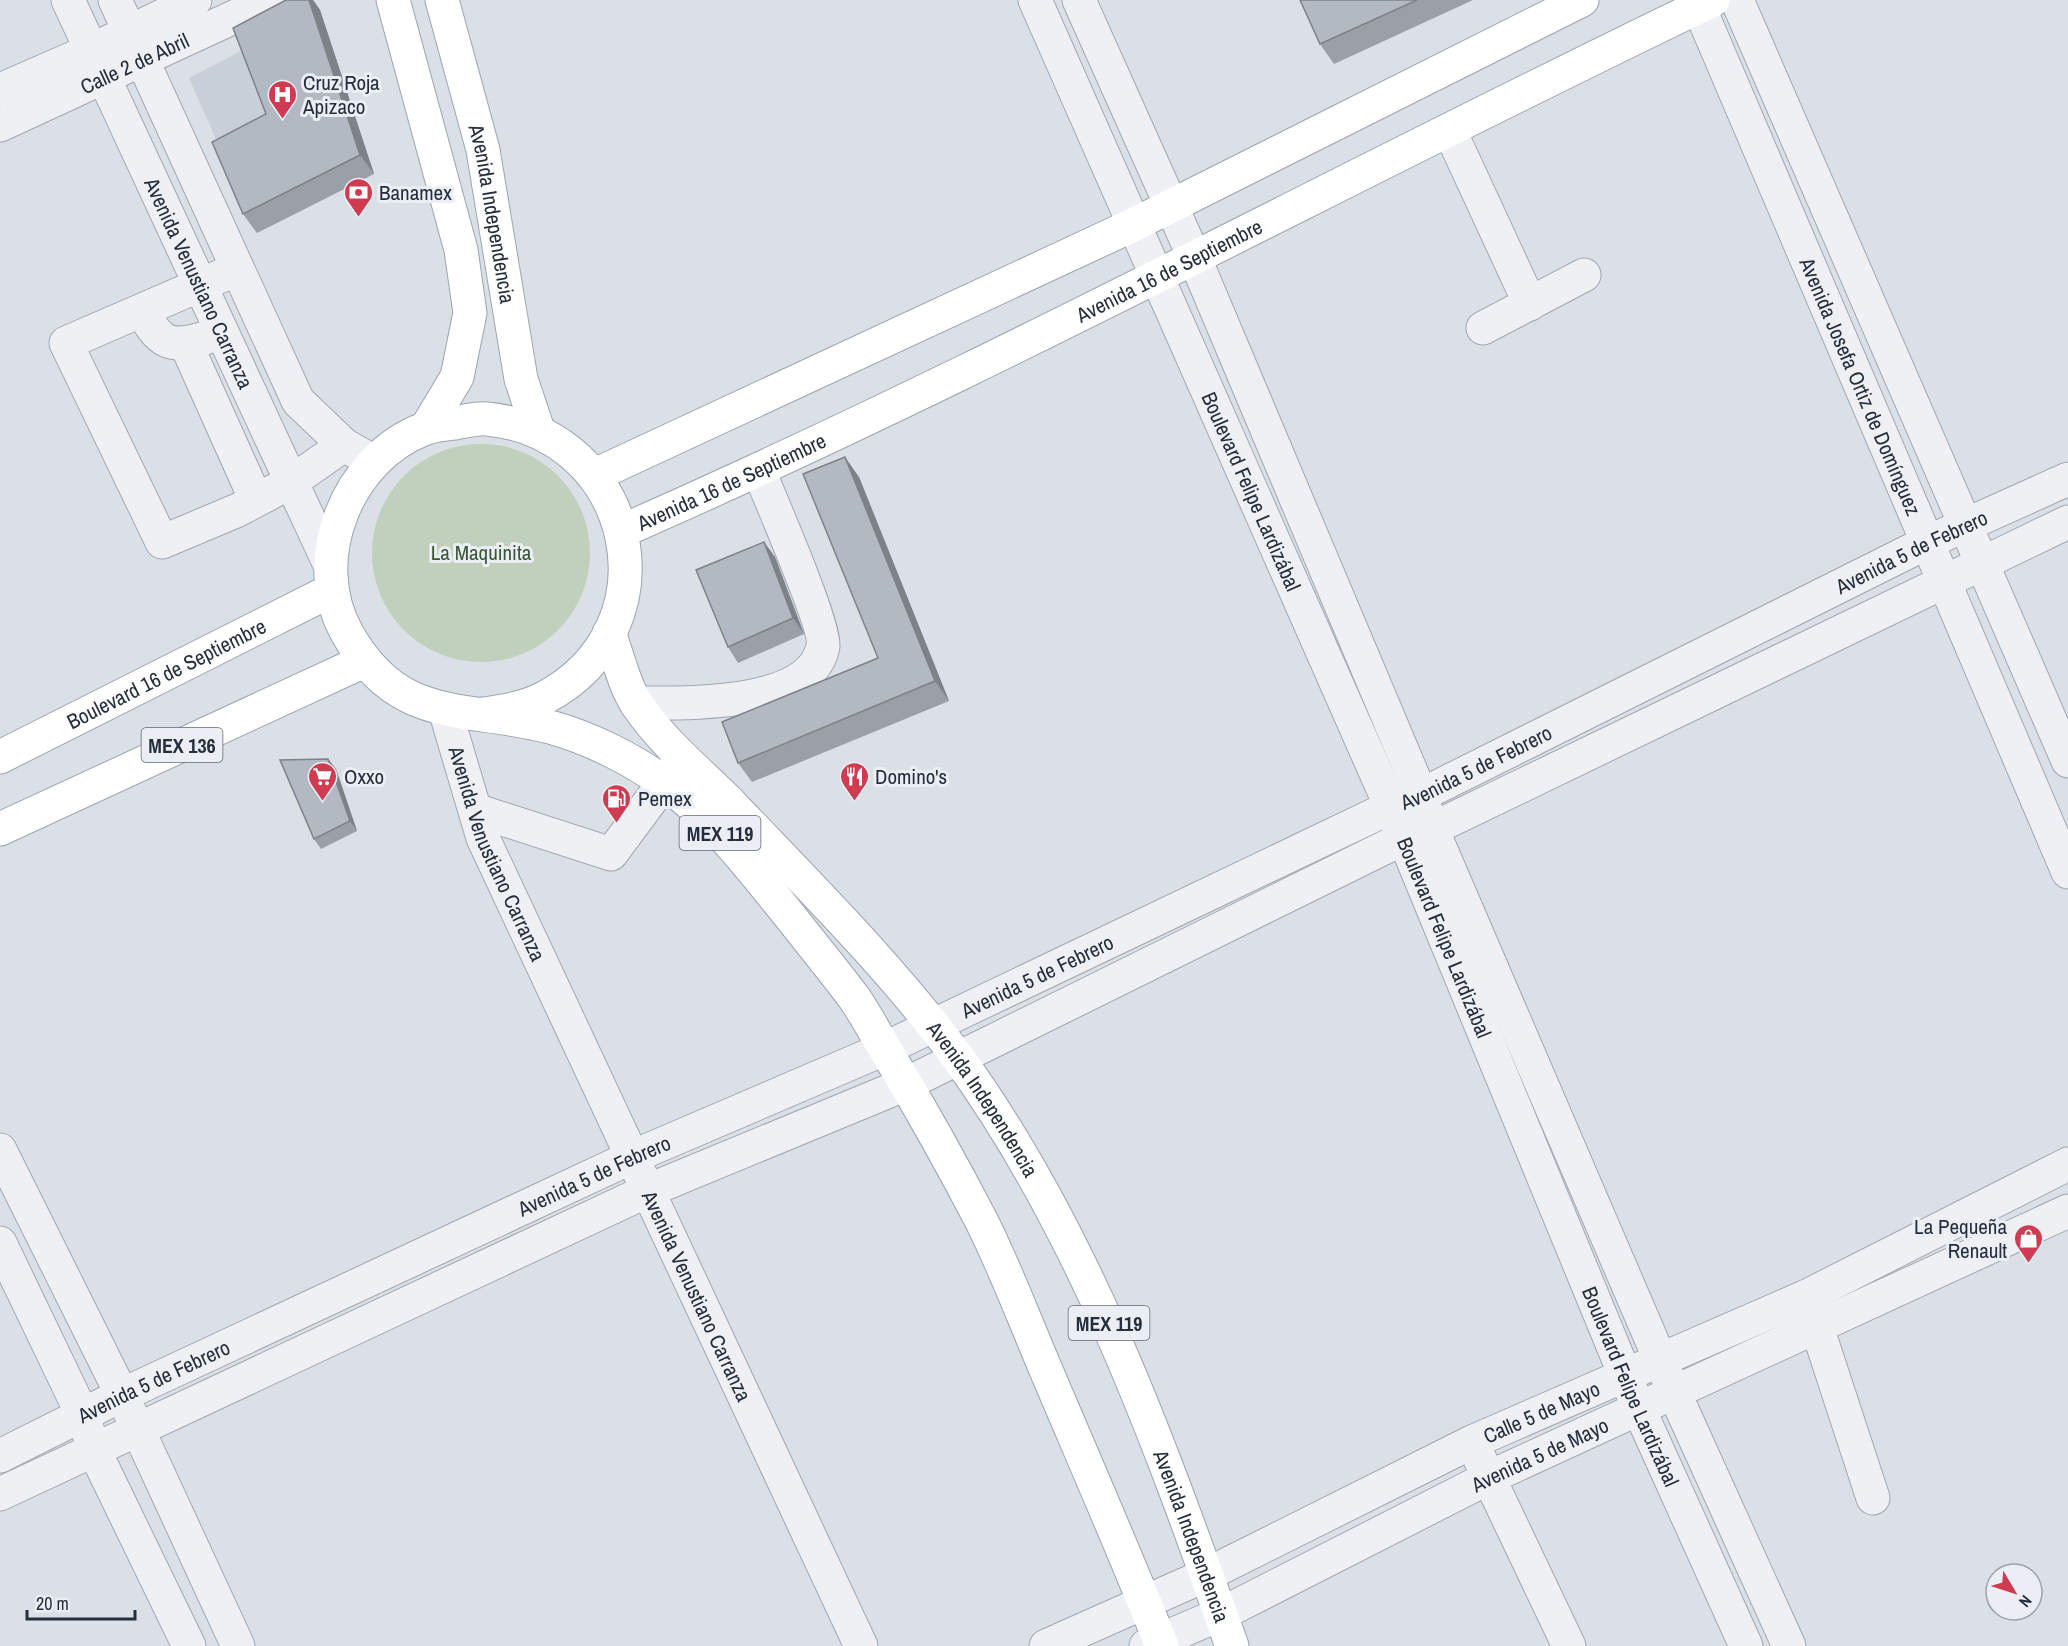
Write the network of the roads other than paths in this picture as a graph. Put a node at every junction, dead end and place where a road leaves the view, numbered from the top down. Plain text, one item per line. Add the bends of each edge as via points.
1 (68, 0) edge
2 (115, 0) edge
3 (195, 0) edge
4 (271, 0) edge
5 (393, 0) edge
6 (442, 0) edge
7 (1035, 0) edge
8 (1079, 0) edge
9 (1582, 0) edge
10 (1737, 0) edge
11 (1703, 2) edge
12 (135, 46) junction
13 (99, 64) junction
14 (0, 90) edge
15 (0, 125) edge
16 (1450, 131) junction
17 (1172, 205) junction
18 (1133, 225) junction
19 (1195, 259) junction
20 (1853, 265) junction
21 (237, 269) junction
22 (1584, 275) dead end
23 (1158, 278) junction
24 (1816, 282) junction
25 (200, 286) junction
26 (1530, 304) junction
27 (142, 311) junction
28 (1484, 328) dead end
29 (221, 332) junction
30 (186, 344) junction
31 (427, 428) junction
32 (538, 430) junction
33 (344, 445) junction
34 (375, 461) junction
35 (759, 471) junction
36 (595, 475) junction
37 (2068, 480) edge
38 (291, 482) junction
39 (256, 500) junction
40 (2068, 522) edge
41 (1966, 525) junction
42 (622, 531) junction
43 (1928, 542) junction
44 (1321, 558) junction
45 (1982, 561) junction
46 (1287, 571) junction
47 (331, 578) junction
48 (1944, 580) junction
49 (609, 633) junction
50 (364, 661) junction
51 (636, 703) junction
52 (445, 710) junction
53 (483, 714) junction
54 (0, 757) edge
55 (2068, 760) edge
56 (673, 770) junction
57 (1421, 795) junction
58 (1391, 807) junction
59 (475, 810) junction
60 (0, 829) edge
61 (1417, 834) junction
62 (2065, 854) edge
63 (1159, 917) junction
64 (1174, 951) junction
65 (933, 1026) junction
66 (885, 1049) junction
67 (957, 1057) junction
68 (1541, 1081) junction
69 (906, 1084) junction
70 (1509, 1095) junction
71 (0, 1150) edge
72 (632, 1157) junction
73 (2068, 1164) edge
74 (647, 1191) junction
75 (1997, 1198) junction
76 (2068, 1211) edge
77 (2013, 1234) junction
78 (0, 1243) edge
79 (369, 1280) junction
80 (1807, 1296) junction
81 (384, 1313) junction
82 (1817, 1327) junction
83 (1660, 1358) junction
84 (1626, 1373) junction
85 (1674, 1392) junction
86 (122, 1395) junction
87 (1639, 1409) junction
88 (83, 1416) junction
89 (138, 1429) junction
90 (1472, 1442) junction
91 (94, 1450) junction
92 (0, 1456) edge
93 (1488, 1478) junction
94 (0, 1494) edge
95 (1873, 1498) dead end
96 (1206, 1575) junction
97 (1145, 1602) junction
98 (1221, 1614) junction
99 (1156, 1644) edge
100 (189, 1646) edge
101 (238, 1646) edge
102 (861, 1646) edge
103 (1046, 1646) edge
104 (1232, 1646) edge
105 (1569, 1646) edge
106 (1746, 1646) edge
107 (1789, 1646) edge

1 - 13 street, Avenida Venustiano Carranza
2 - 12 street, Avenida Venustiano Carranza
3 - 12 street, Calle 2 de Abril
4 - 12 street, Calle 2 de Abril
5 - 31 main road, Avenida Independencia via 461,250 470,313 457,377
6 - 32 main road, Avenida Independencia via 483,150 521,379
7 - 18 street, Boulevard Felipe Lardizábal
8 - 17 street, Boulevard Felipe Lardizábal
9 - 17 main road
10 - 20 street, Avenida Josefa Ortiz de Domínguez
11 - 16 main road, Avenida 16 de Septiembre
11 - 24 street, Avenida Josefa Ortiz de Domínguez
12 - 13 street, Calle 2 de Abril
12 - 21 street, Avenida Venustiano Carranza
13 - 14 street, Calle 2 de Abril
13 - 15 street, Calle 2 de Abril
13 - 25 street, Avenida Venustiano Carranza
16 - 19 main road, Avenida 16 de Septiembre
16 - 26 street
17 - 18 main road
17 - 19 street, Boulevard Felipe Lardizábal
18 - 23 street, Boulevard Felipe Lardizábal
18 - 36 main road
19 - 23 main road, Avenida 16 de Septiembre
19 - 44 street, Boulevard Felipe Lardizábal
20 - 24 street
20 - 41 street, Avenida Josefa Ortiz de Domínguez
21 - 25 street
21 - 33 street, Avenida Venustiano Carranza via 298,401
22 - 26 street
23 - 35 main road, Avenida 16 de Septiembre
23 - 46 street, Boulevard Felipe Lardizábal
24 - 43 street, Avenida Josefa Ortiz de Domínguez
25 - 27 street
25 - 29 street, Avenida Venustiano Carranza
26 - 28 street
27 - 30 street via 154,333 166,341
27 - 39 street via 66,343 162,542
29 - 30 street
29 - 38 street, Avenida Venustiano Carranza
30 - 39 street
31 - 32 main road via 483,418
31 - 34 main road via 399,441
32 - 36 main road via 569,449
33 - 34 street, Avenida Venustiano Carranza
33 - 38 street
34 - 47 main road via 351,491 336,527
35 - 42 main road, Avenida 16 de Septiembre
35 - 51 street via 824,644 817,664 805,676 781,689 706,702
36 - 42 main road
37 - 41 street, Avenida 5 de Febrero
38 - 39 street
38 - 47 street, Avenida Venustiano Carranza
40 - 45 street, Avenida 5 de Febrero
41 - 43 street, Avenida 5 de Febrero
41 - 45 street, Avenida Josefa Ortiz de Domínguez
42 - 49 main road via 626,566 621,601
43 - 48 street, Avenida Josefa Ortiz de Domínguez
43 - 57 street, Avenida 5 de Febrero
44 - 46 street
44 - 57 street, Boulevard Felipe Lardizábal
45 - 48 street, Avenida 5 de Febrero
45 - 55 street, Avenida Josefa Ortiz de Domínguez
46 - 58 street, Boulevard Felipe Lardizábal
47 - 50 main road via 343,628
47 - 54 main road, Boulevard 16 de Septiembre
48 - 61 street, Avenida 5 de Febrero
48 - 62 street, Avenida Josefa Ortiz de Domínguez
49 - 51 main road, Avenida Independencia / MEX 119
49 - 53 main road via 592,659 570,681 543,699
50 - 52 main road via 387,683 415,700
50 - 60 main road, MEX 136
51 - 56 main road, Avenida Independencia / MEX 119 via 662,738
52 - 53 main road
52 - 59 street, Avenida Venustiano Carranza
53 - 56 main road, Avenida Independencia / MEX 119 via 553,728
56 - 59 street via 611,854
56 - 65 main road, Avenida Independencia / MEX 119 via 798,875
56 - 66 main road, Avenida Independencia / MEX 119 via 699,811 741,855 858,1003
57 - 58 street, Avenida 5 de Febrero
57 - 61 street, Boulevard Felipe Lardizábal
58 - 61 street, Boulevard Felipe Lardizábal
58 - 63 street, Avenida 5 de Febrero
59 - 72 street, Avenida Venustiano Carranza via 483,838
61 - 64 street, Avenida 5 de Febrero
61 - 68 street, Boulevard Felipe Lardizábal
61 - 70 street, Boulevard Felipe Lardizábal
63 - 64 street
63 - 65 street, Avenida 5 de Febrero
64 - 67 street, Avenida 5 de Febrero
65 - 66 street, Avenida 5 de Febrero
65 - 67 main road, Avenida Independencia / MEX 119
66 - 69 main road, Avenida Independencia / MEX 119
66 - 72 street, Avenida 5 de Febrero
67 - 69 street, Avenida 5 de Febrero
67 - 96 main road, Avenida Independencia / MEX 119 via 1032,1173 1104,1310
68 - 70 street
68 - 83 street, Boulevard Felipe Lardizábal
69 - 74 street, Avenida 5 de Febrero
69 - 97 main road, Avenida Independencia / MEX 119 via 984,1226
70 - 84 street, Boulevard Felipe Lardizábal
71 - 86 street
72 - 74 street, Avenida Venustiano Carranza
72 - 79 street, Avenida 5 de Febrero
73 - 75 street, Calle 5 de Mayo
74 - 81 street, Avenida 5 de Febrero
74 - 102 street, Avenida Venustiano Carranza
75 - 77 street
75 - 80 street, Calle 5 de Mayo
76 - 77 street, Avenida 5 de Mayo
77 - 82 street, Avenida 5 de Mayo
78 - 88 street
79 - 81 street
79 - 86 street, Avenida 5 de Febrero
80 - 82 street
80 - 83 street, Calle 5 de Mayo
81 - 89 street, Avenida 5 de Febrero
82 - 85 street, Avenida 5 de Mayo
82 - 95 street
83 - 84 street, Calle 5 de Mayo
83 - 85 street, Boulevard Felipe Lardizábal
84 - 87 street, Boulevard Felipe Lardizábal
84 - 90 street, Calle 5 de Mayo
85 - 87 street, Avenida 5 de Mayo
85 - 107 street, Boulevard Felipe Lardizábal
86 - 88 street, Avenida 5 de Febrero
86 - 89 street
87 - 93 street, Avenida 5 de Mayo
87 - 106 street, Boulevard Felipe Lardizábal
88 - 91 street
88 - 92 street, Avenida 5 de Febrero
89 - 91 street, Avenida 5 de Febrero
89 - 101 street
90 - 93 street
90 - 96 street, Calle 5 de Mayo
91 - 94 street, Avenida 5 de Febrero
91 - 100 street
93 - 98 street, Avenida 5 de Mayo
93 - 105 street
96 - 97 street, Calle 5 de Mayo
96 - 98 main road, Avenida Independencia / MEX 119
97 - 99 main road, Avenida Independencia / MEX 119
97 - 103 street, Calle 5 de Mayo
98 - 99 street, Avenida 5 de Mayo
98 - 104 main road, Avenida Independencia / MEX 119

